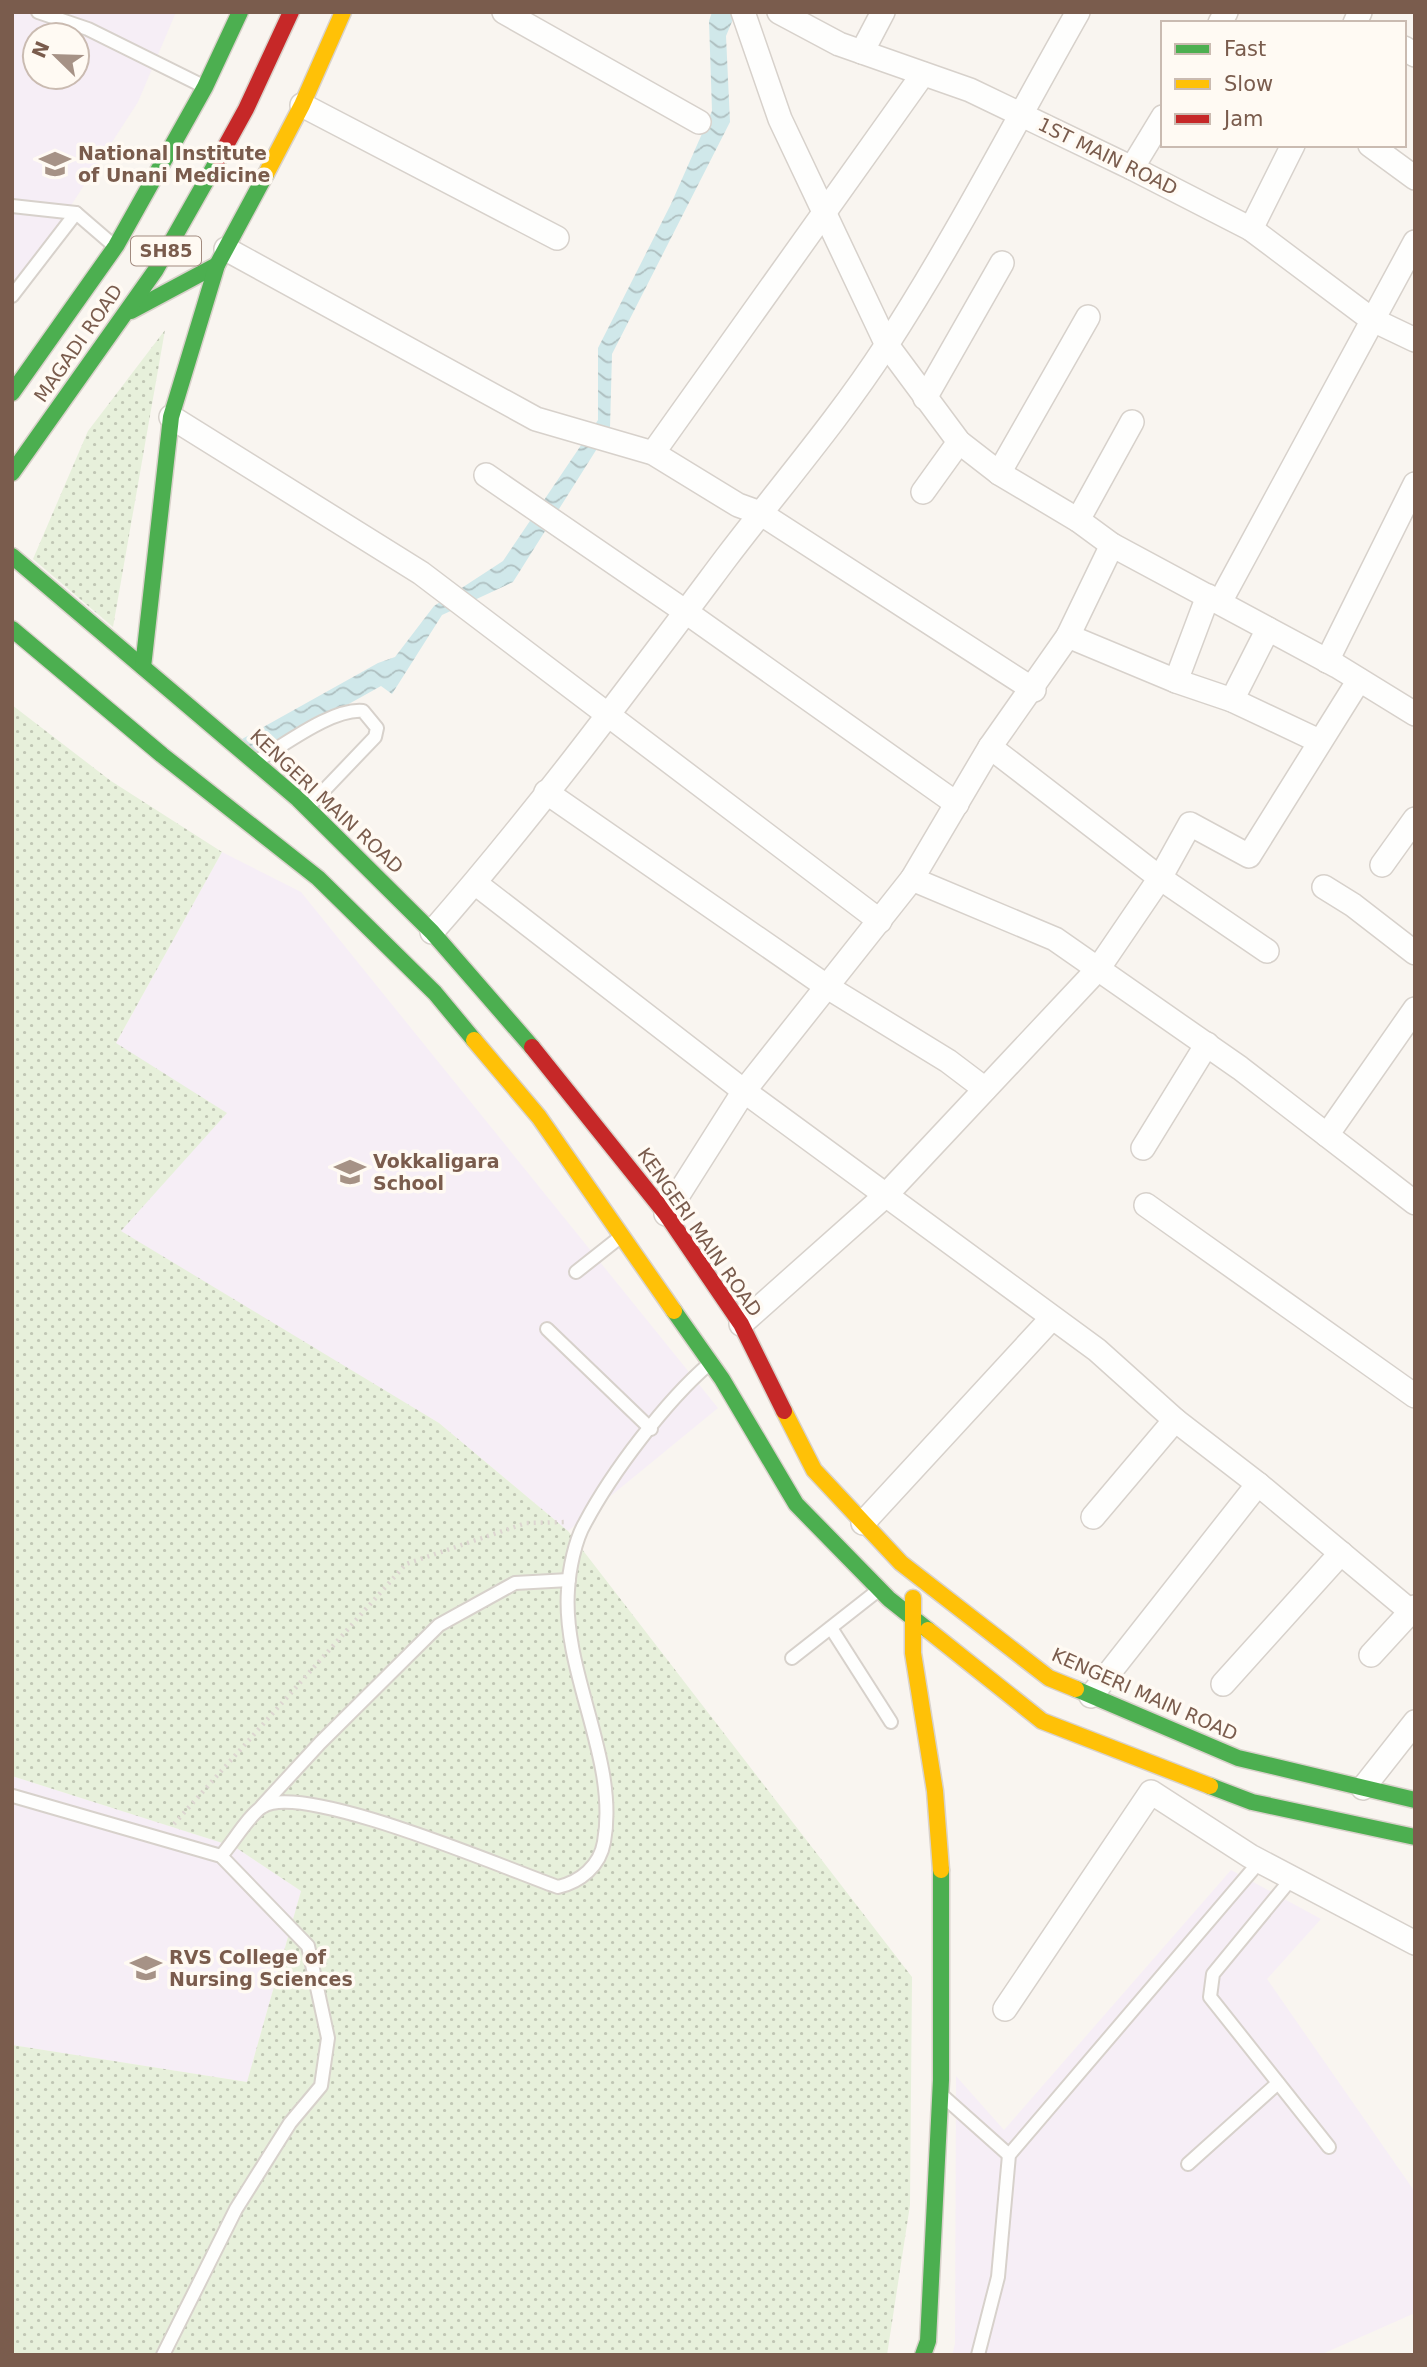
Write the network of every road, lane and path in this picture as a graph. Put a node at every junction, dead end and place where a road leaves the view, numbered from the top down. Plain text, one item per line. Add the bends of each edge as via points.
1 (38, 12) edge
2 (240, 12) edge
3 (291, 12) edge
4 (343, 12) edge
5 (504, 12) edge
6 (743, 12) edge
7 (779, 12) edge
8 (883, 12) edge
9 (1079, 12) edge
10 (64, 21) edge
11 (91, 31) edge
12 (862, 52) junction
13 (923, 74) junction
14 (205, 88) junction
15 (302, 105) junction
16 (1023, 114) junction
17 (1161, 120) edge
18 (699, 122) dead end
19 (1292, 147) edge
20 (1373, 147) edge
21 (1132, 167) junction
22 (1415, 178) edge
23 (12, 206) edge
24 (76, 213) junction
25 (825, 215) junction
26 (1251, 229) junction
27 (557, 238) dead end
28 (1415, 242) edge
29 (116, 246) junction
30 (221, 257) junction
31 (1002, 263) dead end
32 (12, 296) edge
33 (124, 314) junction
34 (1088, 317) dead end
35 (1371, 319) junction
36 (1415, 340) edge
37 (887, 345) junction
38 (12, 393) edge
39 (925, 398) junction
40 (171, 417) junction
41 (1132, 422) dead end
42 (959, 442) junction
43 (653, 453) junction
44 (12, 473) edge
45 (999, 474) junction
46 (486, 475) dead end
47 (1415, 484) edge
48 (923, 492) dead end
49 (760, 513) junction
50 (1078, 520) junction
51 (1112, 545) junction
52 (12, 556) edge
53 (1214, 599) junction
54 (686, 612) junction
55 (12, 629) edge
56 (1268, 629) junction
57 (1068, 636) junction
58 (1327, 661) junction
59 (143, 667) junction
60 (1359, 680) junction
61 (1176, 681) junction
62 (1034, 690) junction
63 (1232, 700) junction
64 (1415, 714) edge
65 (610, 716) junction
66 (1319, 741) junction
67 (125, 746) dead end
68 (990, 747) junction
69 (162, 755) junction
70 (256, 761) junction
71 (546, 792) junction
72 (957, 804) junction
73 (308, 808) junction
74 (1415, 819) edge
75 (1382, 864) dead end
76 (1160, 878) junction
77 (912, 879) junction
78 (475, 883) junction
79 (1324, 887) dead end
80 (880, 921) junction
81 (432, 932) junction
82 (1267, 951) dead end
83 (1415, 953) edge
84 (1098, 969) junction
85 (829, 988) junction
86 (1415, 1009) edge
87 (1207, 1044) junction
88 (985, 1089) junction
89 (744, 1091) junction
90 (1327, 1135) junction
91 (1143, 1148) dead end
92 (886, 1195) junction
93 (1415, 1203) edge
94 (1146, 1205) dead end
95 (666, 1214) junction
96 (622, 1235) junction
97 (576, 1272) dead end
98 (1052, 1318) junction
99 (741, 1324) junction
100 (547, 1329) dead end
101 (711, 1363) junction
102 (1415, 1396) edge
103 (1175, 1420) junction
104 (651, 1429) junction
105 (1258, 1484) junction
106 (1093, 1517) dead end
107 (863, 1523) junction
108 (583, 1525) junction
109 (1340, 1553) junction
110 (916, 1575) junction
111 (569, 1580) junction
112 (880, 1590) junction
113 (1413, 1611) edge
114 (911, 1617) junction
115 (831, 1628) junction
116 (1371, 1655) dead end
117 (792, 1658) dead end
118 (967, 1661) junction
119 (948, 1669) dead end
120 (931, 1679) dead end
121 (1223, 1684) dead end
122 (918, 1692) junction
123 (1091, 1696) junction
124 (891, 1722) dead end
125 (1415, 1722) edge
126 (1157, 1765) junction
127 (1363, 1788) junction
128 (1150, 1792) junction
129 (13, 1796) edge
130 (1415, 1800) edge
131 (262, 1806) junction
132 (162, 1838) junction
133 (1415, 1838) edge
134 (221, 1856) junction
135 (1260, 1861) junction
136 (1292, 1878) junction
137 (1415, 1943) edge
138 (1005, 2009) dead end
139 (1278, 2083) junction
140 (942, 2094) junction
141 (1329, 2147) dead end
142 (1009, 2155) junction
143 (1188, 2164) dead end
144 (163, 2355) edge
145 (923, 2355) edge
146 (978, 2355) edge

1 - 10 lane
2 - 14 main road, MAGADI ROAD / SH85
3 - 33 main road, MAGADI ROAD / SH85 via 246,109 155,271
4 - 15 main road
5 - 18 street
6 - 25 street via 780,119
7 - 12 street, 1ST MAIN ROAD
8 - 12 street
9 - 16 street
11 - 14 lane
12 - 13 street, 1ST MAIN ROAD
13 - 16 street, 1ST MAIN ROAD
13 - 25 street
14 - 29 main road, MAGADI ROAD / SH85
15 - 27 street
15 - 30 main road
16 - 21 street, 1ST MAIN ROAD
16 - 37 street
17 - 21 street
19 - 26 street
20 - 22 street
21 - 26 street, 1ST MAIN ROAD
23 - 24 lane
24 - 29 lane
24 - 32 lane
25 - 37 street
25 - 43 street via 733,336
26 - 35 street, 1ST MAIN ROAD
28 - 35 street
29 - 38 main road, MAGADI ROAD / SH85
30 - 33 main road
30 - 40 main road
30 - 43 street via 536,419
31 - 39 street
33 - 44 main road, MAGADI ROAD / SH85
34 - 45 street
35 - 36 street, 1ST MAIN ROAD
35 - 53 street
37 - 39 street
37 - 49 street via 807,459
39 - 42 street
40 - 59 main road
40 - 65 street via 421,573
41 - 50 street
42 - 45 street
42 - 48 street
43 - 49 street via 738,505
45 - 50 street
46 - 54 street
47 - 58 street
49 - 54 street
49 - 62 street
50 - 51 street
51 - 53 street
51 - 57 street
52 - 59 main road, KENGERI MAIN ROAD
53 - 56 street
53 - 61 street
54 - 65 street
54 - 72 street
55 - 69 main road
56 - 58 street
56 - 63 street
57 - 61 street
57 - 62 street
58 - 60 street
59 - 70 main road, KENGERI MAIN ROAD
60 - 64 street
60 - 66 street
61 - 63 street
62 - 68 street
63 - 66 street
65 - 71 street
65 - 80 street
66 - 76 street via 1249,856 1190,824
67 - 69 main road
68 - 72 street
68 - 76 street
69 - 96 main road via 318,878 435,993 539,1117
70 - 73 main road, KENGERI MAIN ROAD
70 - 73 lane via 329,719 363,711 377,729 375,737
71 - 78 street
71 - 85 street
72 - 77 street
73 - 81 main road, KENGERI MAIN ROAD
74 - 75 street
76 - 82 street
76 - 84 street
77 - 80 street
77 - 84 street via 1055,939
78 - 81 street
78 - 89 street
79 - 83 street
80 - 85 street
81 - 95 main road, KENGERI MAIN ROAD via 561,1080
84 - 87 street
84 - 88 street
85 - 88 street
85 - 89 street
86 - 90 street
87 - 90 street
87 - 91 street
88 - 92 street
89 - 92 street
89 - 95 street
90 - 93 street
92 - 98 street
92 - 99 street
94 - 102 street
95 - 99 main road, KENGERI MAIN ROAD
96 - 97 lane
96 - 101 main road
98 - 103 street via 1097,1350
98 - 107 street
99 - 107 main road, KENGERI MAIN ROAD via 814,1471
100 - 104 lane
101 - 104 lane
101 - 112 main road via 796,1504
103 - 105 street
103 - 106 street
104 - 108 lane
105 - 109 street
105 - 123 street
107 - 110 main road, KENGERI MAIN ROAD
108 - 111 lane
108 - 132 path via 526,1524 407,1564
109 - 113 street
109 - 121 street
110 - 114 main road
110 - 123 main road, KENGERI MAIN ROAD via 1049,1678
111 - 131 lane via 515,1583 439,1625
111 - 131 lane via 569,1624 606,1805 604,1844 591,1870 558,1887 414,1833 315,1804 286,1801
112 - 114 main road
112 - 115 lane
113 - 116 street
114 - 118 main road
114 - 122 main road
115 - 117 lane
115 - 124 lane
118 - 119 main road
118 - 126 main road via 1042,1721
120 - 122 main road
122 - 140 main road via 938,1815 945,1996
123 - 127 main road, KENGERI MAIN ROAD via 1238,1758
125 - 127 street
126 - 128 street
126 - 133 main road via 1252,1802
127 - 130 main road, KENGERI MAIN ROAD
128 - 135 street
128 - 138 street
129 - 132 lane
131 - 134 lane
132 - 134 lane
134 - 144 lane via 309,1946 328,2038 321,2086 290,2123 236,2209
135 - 136 street
135 - 142 lane
136 - 137 street
136 - 139 lane via 1213,1974 1209,1986 1210,1997
139 - 141 lane
139 - 143 lane
140 - 142 lane
140 - 145 main road via 928,2341
142 - 146 lane via 998,2277

